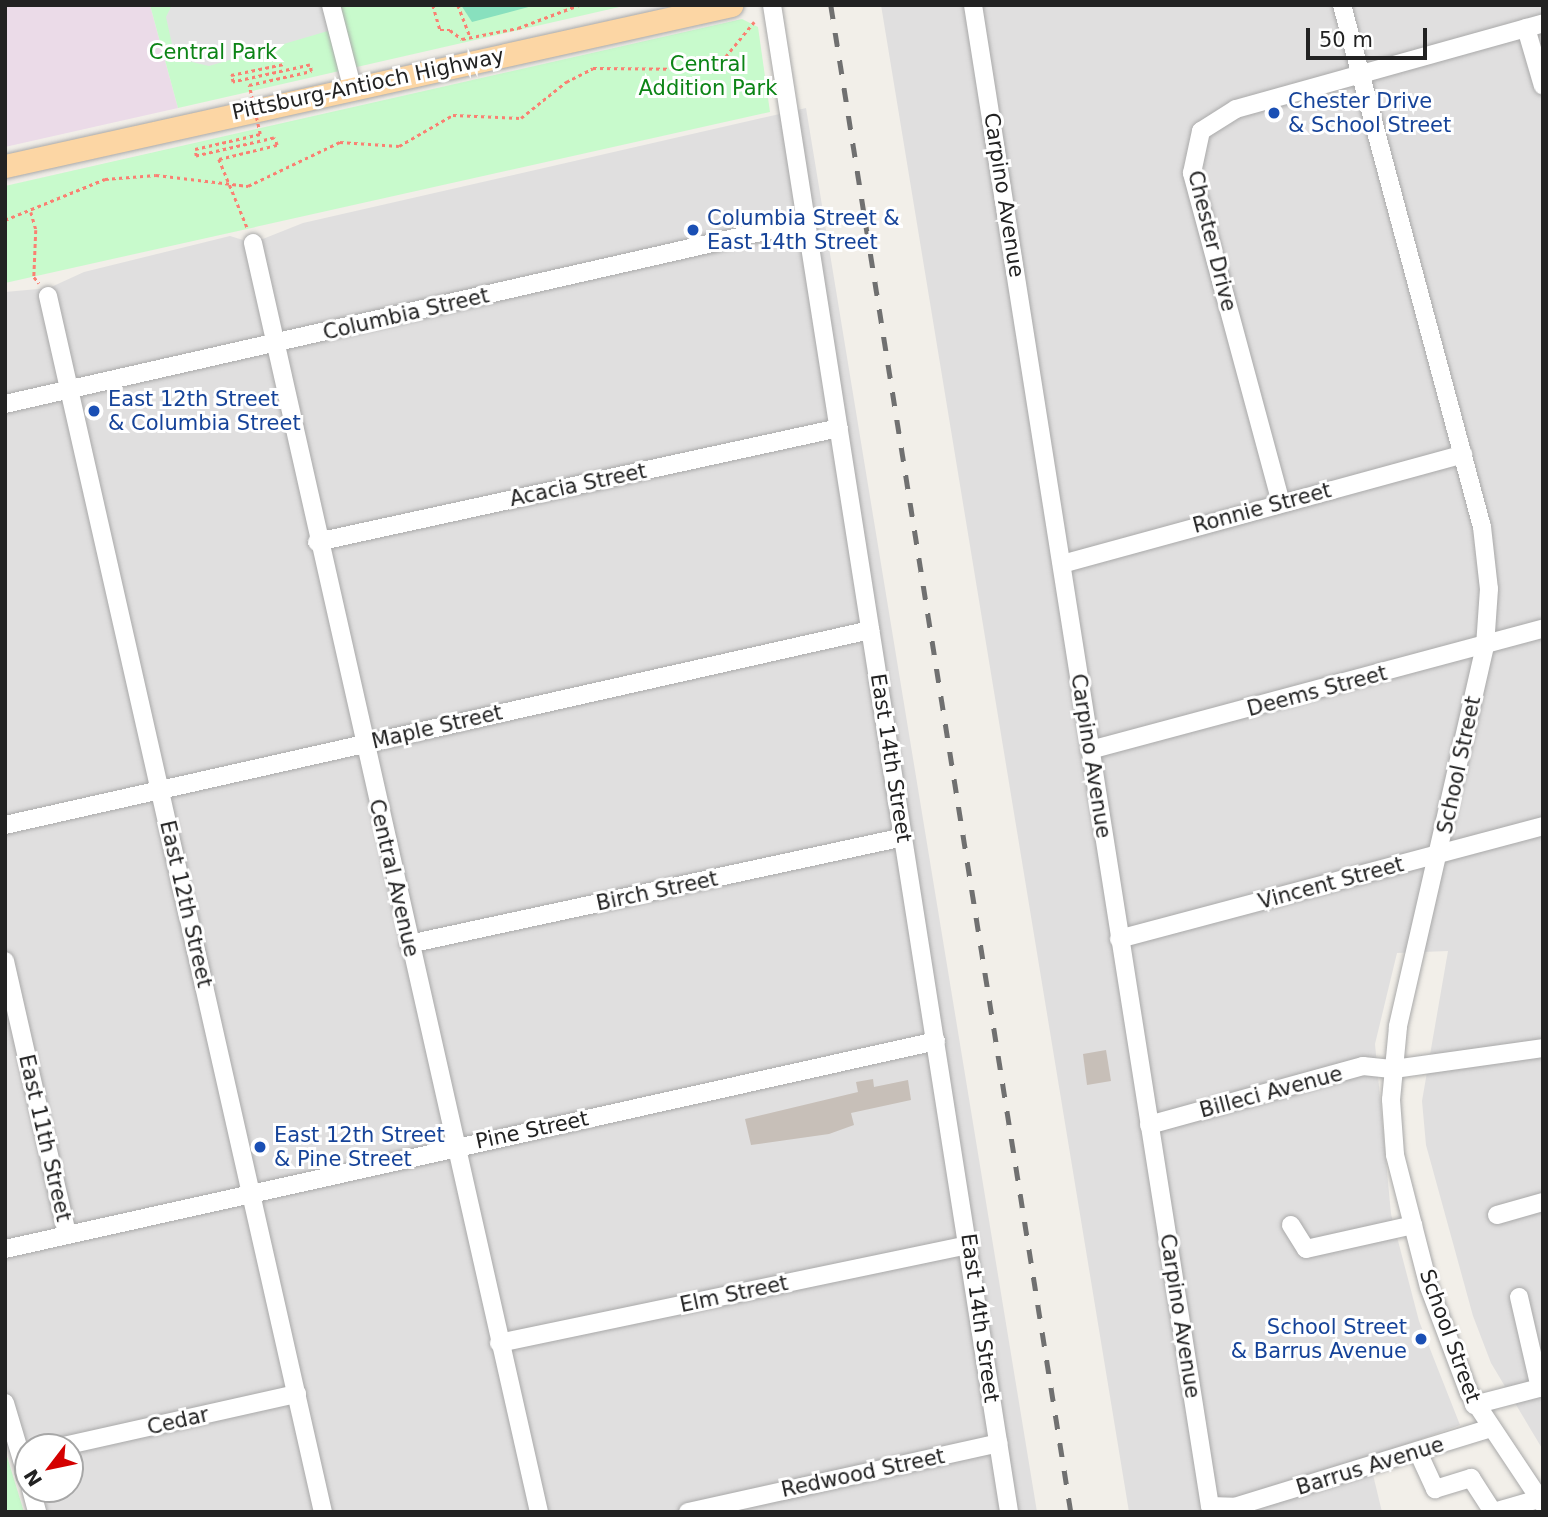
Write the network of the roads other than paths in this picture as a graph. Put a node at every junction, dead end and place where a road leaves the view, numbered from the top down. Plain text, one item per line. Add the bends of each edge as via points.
1 (331, 5) edge
2 (731, 5) edge
3 (772, 5) edge
4 (973, 5) edge
5 (1342, 5) edge
6 (703, 9) edge
7 (1534, 25) edge
8 (1361, 75) junction
9 (1543, 84) edge
10 (352, 87) junction
11 (5, 166) edge
12 (805, 222) junction
13 (253, 243) road end
14 (48, 296) road end
15 (274, 344) junction
16 (69, 389) junction
17 (5, 404) edge
18 (839, 428) junction
19 (1463, 454) junction
20 (1281, 503) junction
21 (317, 542) junction
22 (1062, 564) junction
23 (1543, 629) edge
24 (870, 630) junction
25 (1485, 646) junction
26 (363, 743) junction
27 (1090, 750) junction
28 (160, 790) junction
29 (5, 825) edge
30 (1543, 826) edge
31 (904, 837) junction
32 (1440, 854) junction
33 (1119, 939) junction
34 (409, 944) junction
35 (5, 961) edge
36 (936, 1041) junction
37 (1543, 1048) edge
38 (1394, 1069) junction
39 (1149, 1125) junction
40 (455, 1147) junction
41 (249, 1191) junction
42 (1543, 1202) edge
43 (1497, 1215) dead end
44 (1291, 1225) dead end
45 (1413, 1225) junction
46 (67, 1234) junction
47 (969, 1245) junction
48 (5, 1249) edge
49 (1519, 1297) dead end
50 (499, 1343) junction
51 (1541, 1388) edge
52 (297, 1394) junction
53 (5, 1403) edge
54 (1474, 1405) junction
55 (1488, 1429) junction
56 (16, 1433) edge
57 (84, 1441) edge
58 (998, 1443) junction
59 (1418, 1452) junction
60 (1541, 1502) edge
61 (1210, 1506) joint
62 (323, 1512) edge
63 (539, 1512) edge
64 (688, 1512) edge
65 (1009, 1512) edge
66 (1494, 1512) edge

1 - 10 street
2 - 6 main road, Pittsburg-Antioch Highway
3 - 12 street, East 14th Street
4 - 22 street, Carpino Avenue
5 - 8 street, School Street
6 - 10 main road, Pittsburg-Antioch Highway
7 - 8 street, Chester Drive
7 - 9 street
8 - 19 street, School Street
8 - 20 street, Chester Drive via 1216,117 1201,131 1193,150 1192,173
10 - 11 main road, Pittsburg-Antioch Highway
12 - 15 street, Columbia Street
12 - 18 street, East 14th Street
13 - 15 street, Central Avenue
14 - 16 street, East 12th Street
15 - 16 street, Columbia Street
15 - 21 street, Central Avenue
16 - 17 street, Columbia Street
16 - 28 street, East 12th Street
18 - 21 street, Acacia Street
18 - 24 street, East 14th Street
19 - 20 street, Ronnie Street
19 - 25 street, School Street via 1482,527 1489,589
20 - 22 street, Ronnie Street
21 - 26 street, Central Avenue
22 - 27 street, Carpino Avenue
23 - 25 street, Deems Street
24 - 26 street, Maple Street
24 - 31 street, East 14th Street
25 - 27 street, Deems Street
25 - 32 street, School Street
26 - 28 street, Maple Street
26 - 34 street, Central Avenue
27 - 33 street, Carpino Avenue
28 - 29 street, Maple Street
28 - 41 street, East 12th Street
30 - 32 street, Vincent Street
31 - 34 street, Birch Street
31 - 36 street, East 14th Street
32 - 33 street, Vincent Street
32 - 38 street, School Street via 1400,1016
33 - 39 street, Carpino Avenue
34 - 40 street, Central Avenue
35 - 46 street, East 11th Street
36 - 40 street, Pine Street
36 - 47 street, East 14th Street
37 - 38 street, Billeci Avenue
38 - 39 street, Billeci Avenue via 1363,1066
38 - 45 street, School Street via 1395,1155
39 - 61 street, Carpino Avenue
40 - 41 street, Pine Street
40 - 50 street, Central Avenue
41 - 46 street, Pine Street
41 - 52 street, East 12th Street
42 - 43 street
44 - 45 street via 1306,1249
45 - 54 street, School Street via 1446,1338
46 - 48 street, Pine Street
47 - 50 street, Elm Street
47 - 58 street, East 14th Street
49 - 51 street
50 - 63 street, Central Avenue
51 - 54 street
52 - 57 street, Cedar
52 - 62 street, East 12th Street
53 - 56 street
54 - 55 street, School Street
55 - 59 street, Barrus Avenue
55 - 60 street, School Street
58 - 64 street, Redwood Street
58 - 65 street, East 14th Street
59 - 61 street, Barrus Avenue via 1234,1507
59 - 66 street via 1435,1489 1471,1478
60 - 66 street

